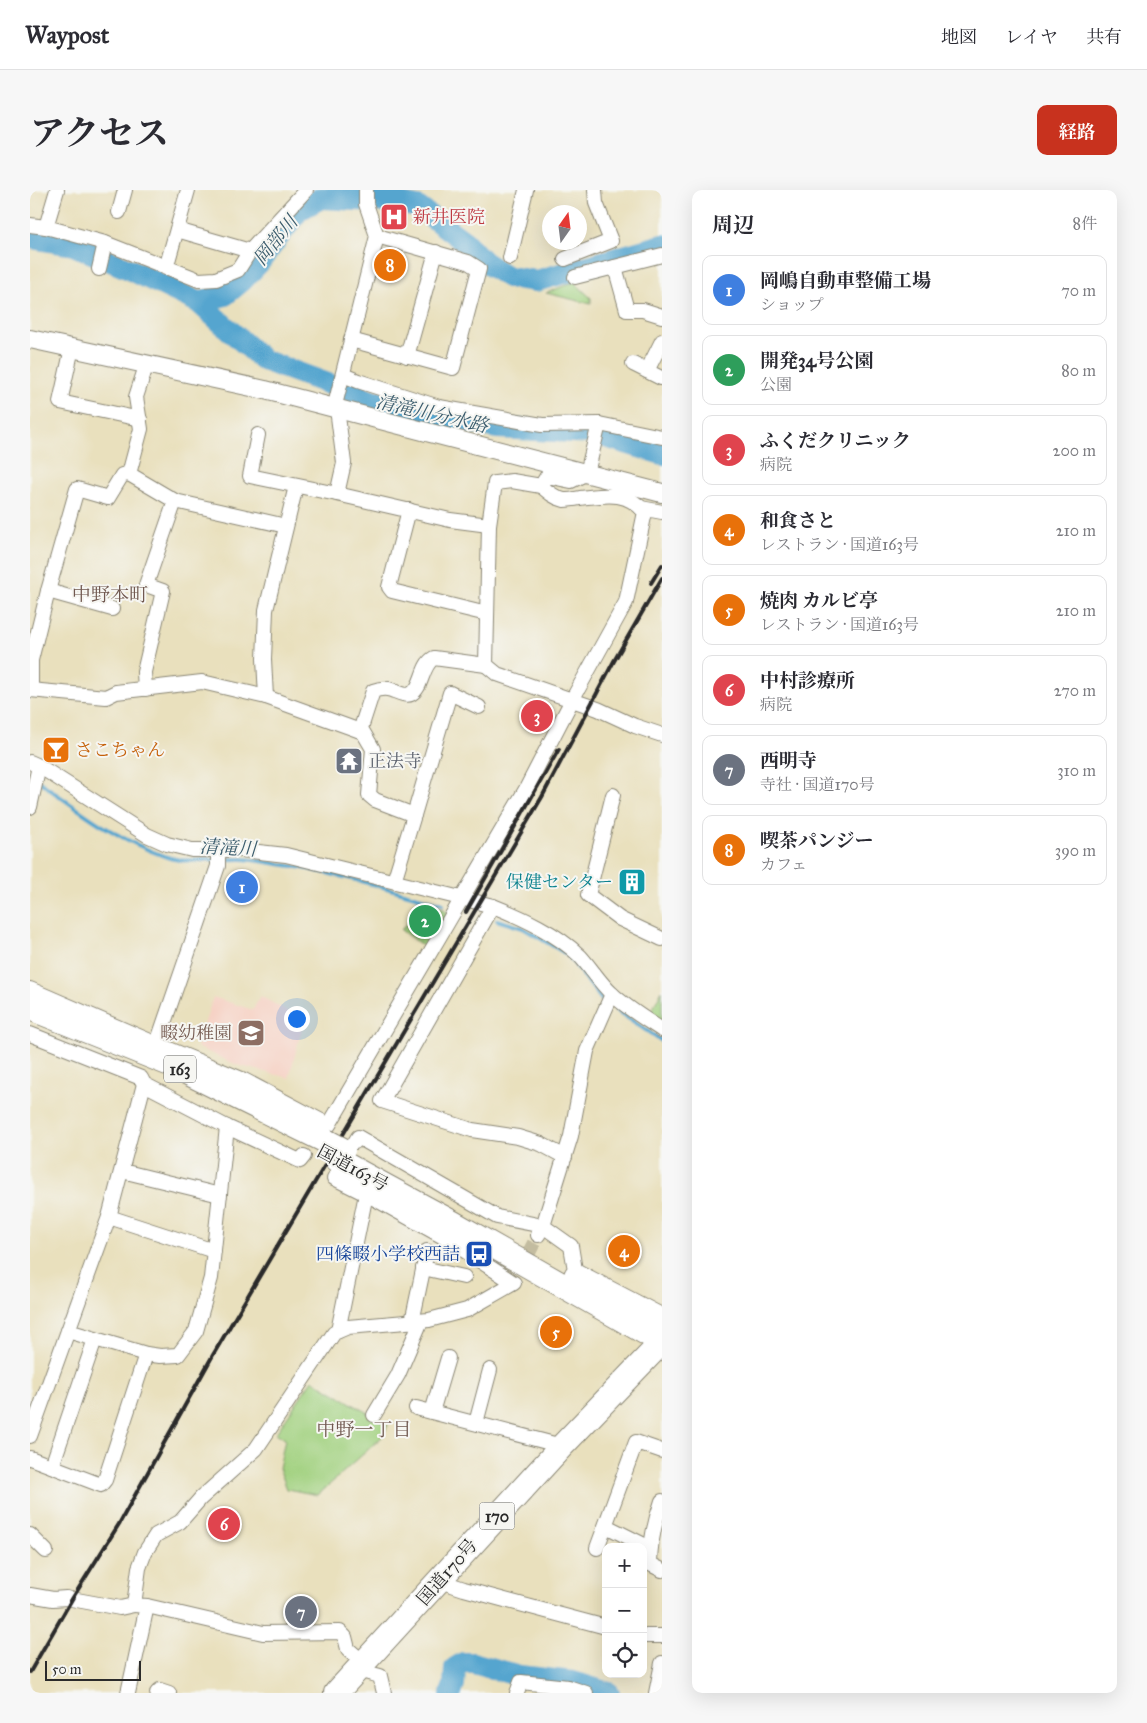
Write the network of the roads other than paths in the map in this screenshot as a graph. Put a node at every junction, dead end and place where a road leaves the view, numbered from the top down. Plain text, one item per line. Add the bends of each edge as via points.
1 (57, 190) edge
2 (125, 190) edge
3 (188, 190) edge
4 (306, 190) edge
5 (526, 190) edge
6 (595, 190) edge
7 (366, 196) edge
8 (118, 212) dead end
9 (30, 225) edge
10 (46, 227) junction
11 (177, 230) junction
12 (377, 236) junction
13 (105, 243) junction
14 (250, 251) junction
15 (436, 252) junction
16 (662, 255) edge
17 (510, 258) dead end
18 (565, 259) dead end
19 (615, 267) junction
20 (166, 268) junction
21 (99, 269) dead end
22 (575, 277) dead end
23 (662, 316) edge
24 (30, 339) edge
25 (351, 340) junction
26 (662, 341) edge
27 (72, 348) junction
28 (407, 356) junction
29 (147, 363) junction
30 (633, 364) dead end
31 (648, 371) junction
32 (661, 378) edge
33 (342, 379) junction
34 (336, 404) junction
35 (140, 419) junction
36 (598, 424) junction
37 (258, 435) dead end
38 (662, 437) edge
39 (587, 473) junction
40 (129, 474) junction
41 (296, 486) junction
42 (541, 486) junction
43 (662, 493) edge
44 (337, 494) junction
45 (176, 502) junction
46 (641, 508) junction
47 (409, 510) junction
48 (662, 512) edge
49 (489, 525) junction
50 (286, 526) junction
51 (48, 591) junction
52 (112, 609) dead end
53 (487, 614) junction
54 (32, 644) edge
55 (486, 665) junction
56 (145, 689) junction
57 (31, 690) edge
58 (266, 696) junction
59 (572, 700) junction
60 (478, 707) dead end
61 (360, 730) junction
62 (662, 735) edge
63 (36, 771) edge
64 (613, 795) dead end
65 (30, 806) edge
66 (414, 815) junction
67 (218, 858) junction
68 (394, 880) junction
69 (462, 898) junction
70 (493, 906) junction
71 (662, 939) edge
72 (30, 989) edge
73 (612, 994) junction
74 (30, 1008) edge
75 (30, 1022) edge
76 (662, 1030) edge
77 (30, 1034) edge
78 (156, 1047) junction
79 (143, 1078) junction
80 (226, 1127) junction
81 (331, 1147) junction
82 (565, 1157) junction
83 (122, 1171) junction
84 (366, 1194) junction
85 (220, 1195) junction
86 (109, 1217) junction
87 (449, 1230) junction
88 (540, 1231) junction
89 (214, 1251) junction
90 (426, 1251) dead end
91 (423, 1268) junction
92 (576, 1276) junction
93 (464, 1277) dead end
94 (416, 1321) junction
95 (662, 1321) edge
96 (68, 1331) junction
97 (338, 1331) junction
98 (95, 1339) junction
99 (662, 1342) edge
100 (146, 1354) junction
101 (448, 1358) dead end
102 (490, 1370) dead end
103 (416, 1408) dead end
104 (432, 1412) junction
105 (374, 1415) dead end
106 (476, 1423) junction
107 (30, 1436) edge
108 (562, 1446) junction
109 (662, 1451) edge
110 (30, 1458) edge
111 (52, 1466) junction
112 (662, 1501) edge
113 (606, 1526) junction
114 (30, 1535) edge
115 (596, 1548) dead end
116 (650, 1548) junction
117 (46, 1551) dead end
118 (662, 1570) edge
119 (440, 1581) junction
120 (30, 1595) edge
121 (140, 1606) junction
122 (602, 1626) edge
123 (647, 1636) edge
124 (662, 1636) edge
125 (662, 1663) edge
126 (360, 1666) junction
127 (128, 1693) edge
128 (156, 1693) edge
129 (169, 1693) edge
130 (336, 1693) edge
131 (384, 1693) edge
132 (517, 1693) edge
133 (586, 1693) edge
134 (656, 1693) edge

1 - 10 street
2 - 8 street
3 - 11 street
4 - 14 street
5 - 17 street
6 - 18 street via 596,203 611,241
7 - 12 street
9 - 10 street
10 - 13 street
11 - 14 street
11 - 20 street
12 - 15 street
12 - 25 street
13 - 20 street
13 - 21 street
14 - 20 street via 238,270 216,279 199,280
15 - 28 street
15 - 28 street via 479,269 453,368
16 - 19 street
19 - 22 street
19 - 23 street via 627,310 643,310
24 - 27 street
25 - 28 street
25 - 33 street
26 - 31 street
27 - 29 street
27 - 35 street via 60,402
29 - 34 street
29 - 35 street via 136,397
30 - 31 street
31 - 32 street
33 - 34 street
33 - 36 street via 358,381 439,408 542,424
34 - 39 street
34 - 44 street via 344,463
35 - 40 street via 141,429
36 - 38 street
36 - 39 street
37 - 41 street via 250,476
39 - 42 street via 571,481 547,476
39 - 43 street
40 - 45 street
40 - 51 street via 122,476 108,498 77,489
41 - 44 street
41 - 50 street
42 - 46 street via 553,496 565,500 610,494 626,497
42 - 49 street via 512,481 495,483
44 - 47 street
45 - 50 street
45 - 56 street via 146,585 163,591 144,672
46 - 48 street
46 - 59 street via 645,512 626,602
47 - 49 street
47 - 53 street via 389,587 392,591
49 - 53 street
50 - 58 street via 266,610
51 - 52 street
51 - 54 street
53 - 55 street
54 - 57 street
55 - 59 street via 497,674
55 - 61 street via 434,658 428,662 411,694 381,688 372,691
56 - 57 street via 116,692 106,697
56 - 58 street via 202,682
58 - 61 street
59 - 62 street
59 - 69 street via 526,789
60 - 66 street via 450,693
61 - 66 street via 373,748 369,795
63 - 65 street
63 - 67 street via 153,838
64 - 71 street via 588,895 620,919
66 - 68 street
67 - 68 street via 242,850 286,855
67 - 78 street
68 - 69 street
69 - 70 street
69 - 81 street
70 - 73 street via 556,937 579,955
70 - 82 street via 382,1101 472,1130 541,1144
72 - 78 street
73 - 76 street
73 - 82 street via 587,1052
74 - 81 highway, 国道163号 / 163 via 170,1064
75 - 81 highway, 国道163号 / 163 via 117,1053
77 - 79 street
78 - 81 street via 244,1080
79 - 80 street
79 - 83 street
80 - 81 street via 300,1161
80 - 85 street
81 - 84 street via 334,1178
81 - 87 highway, 国道163号 / 163
81 - 88 street via 358,1137 497,1217
81 - 92 highway, 国道163号 / 163
82 - 88 street
83 - 85 street
83 - 86 street
84 - 87 street
84 - 97 street
85 - 89 street
86 - 89 street
86 - 96 street
87 - 94 street via 516,1279 467,1310
87 - 99 highway, 国道163号 / 163
88 - 92 street via 571,1246
89 - 100 street via 211,1278 196,1331 178,1355
90 - 91 street
91 - 93 street
91 - 94 street
92 - 95 highway, 国道163号 / 163
94 - 97 street via 348,1327
94 - 105 street via 398,1375
96 - 98 street
96 - 107 street
97 - 121 street via 256,1449 201,1498 180,1522 156,1535 139,1568
98 - 100 street
98 - 111 street
99 - 108 highway, 国道170号 / 170
100 - 111 street via 101,1486
101 - 104 street
102 - 106 street
103 - 104 street
104 - 106 street
106 - 108 street
108 - 119 highway, 国道170号 / 170
109 - 113 street via 636,1442
110 - 111 street
112 - 116 street
113 - 115 street
113 - 116 street
114 - 117 street
116 - 118 street via 650,1564
119 - 122 street
119 - 126 highway, 国道170号 / 170
120 - 121 street via 120,1608
121 - 126 street via 263,1633 340,1632
121 - 127 street
123 - 124 street
125 - 134 street
126 - 130 highway, 国道170号 / 170
126 - 131 street via 380,1676
128 - 129 street via 160,1690
132 - 133 street via 521,1682 568,1687

